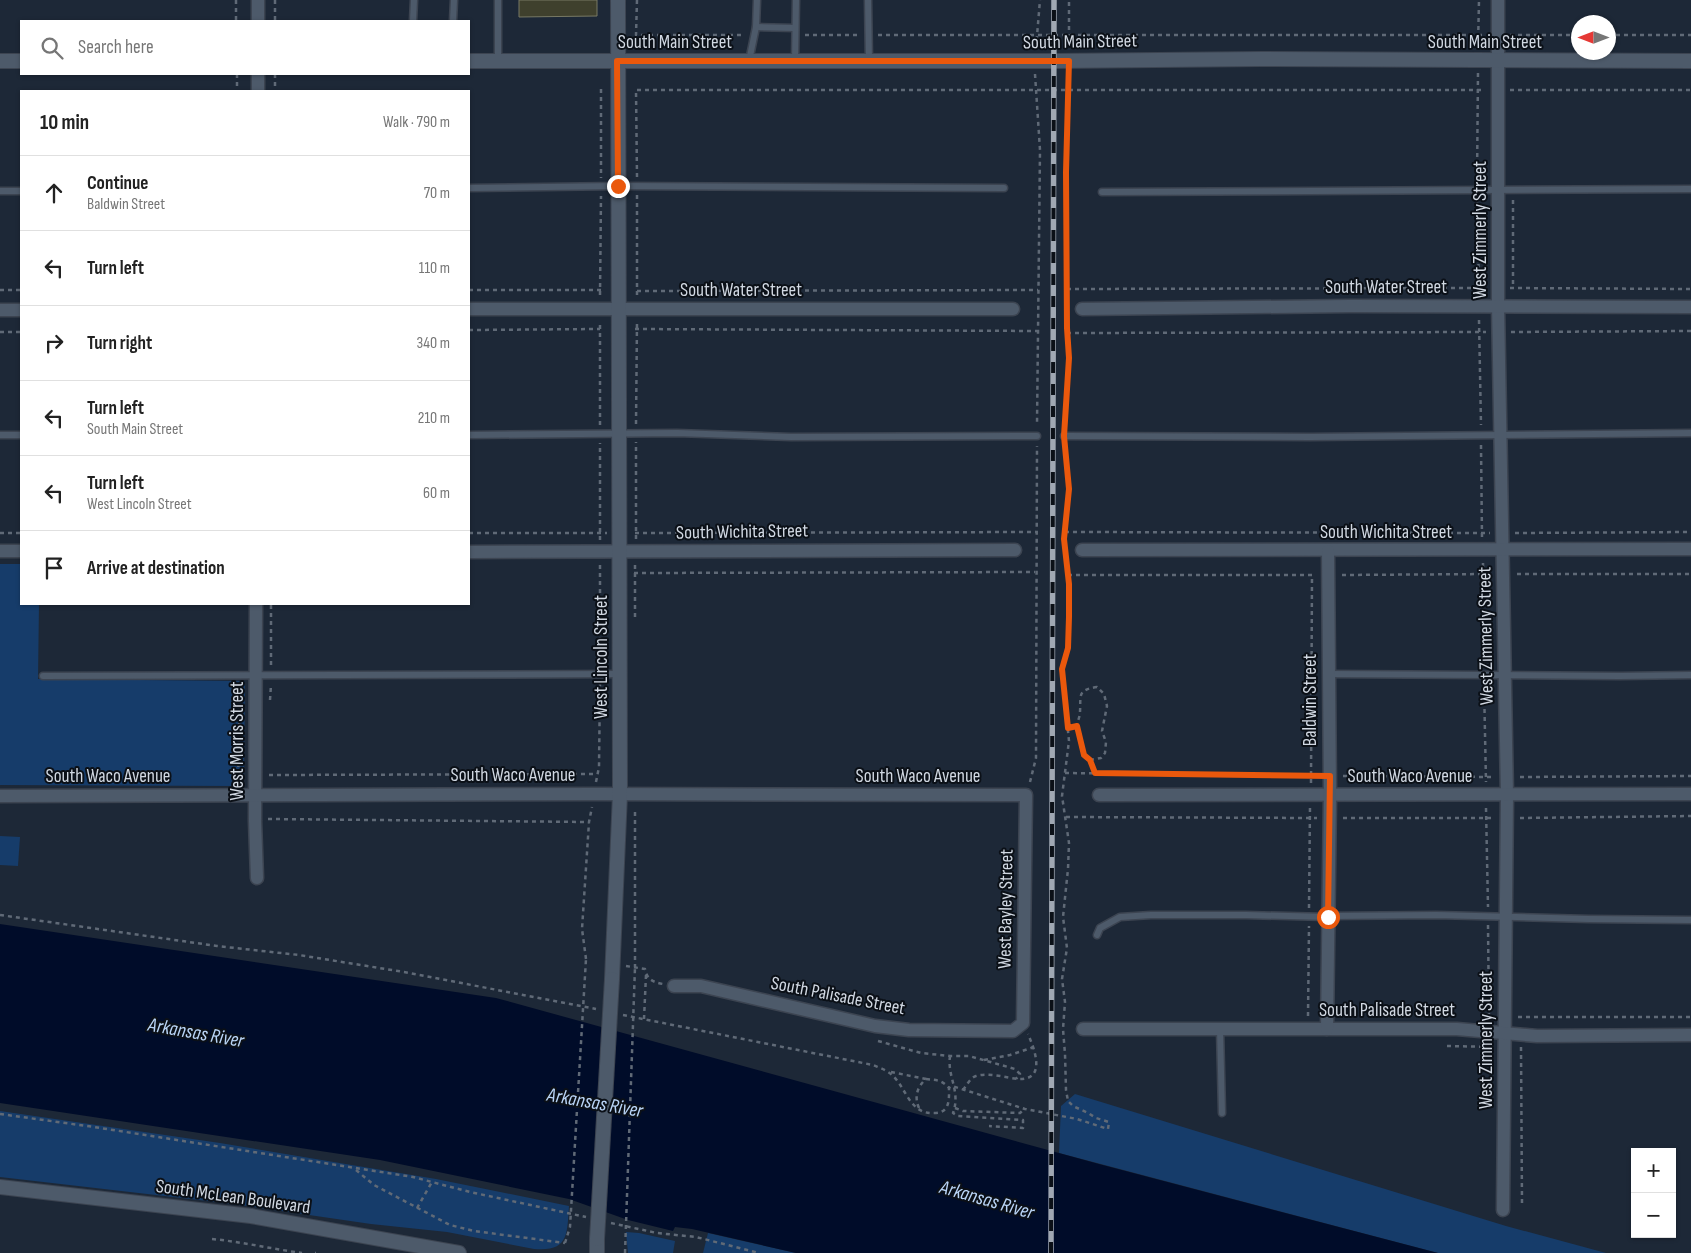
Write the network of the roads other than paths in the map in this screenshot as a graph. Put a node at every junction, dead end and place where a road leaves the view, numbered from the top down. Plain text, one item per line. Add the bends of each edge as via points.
1 (258, 0) edge
2 (414, 0) edge
3 (454, 0) edge
4 (498, 0) edge
5 (618, 0) edge
6 (757, 0) edge
7 (796, 0) edge
8 (868, 0) edge
9 (1498, 0) edge
10 (258, 20) edge
11 (414, 20) edge
12 (453, 20) edge
13 (756, 27) junction
14 (796, 32) junction
15 (20, 61) edge
16 (470, 61) edge
17 (498, 61) junction
18 (617, 61) junction
19 (749, 61) junction
20 (795, 61) junction
21 (869, 61) junction
22 (1499, 61) junction
23 (1691, 61) edge
24 (0, 62) edge
25 (258, 75) edge
26 (258, 90) edge
27 (618, 186) junction
28 (470, 188) edge
29 (1004, 188) dead end
30 (1691, 189) edge
31 (1498, 190) junction
32 (0, 191) edge
33 (20, 191) edge
34 (1102, 192) dead end
35 (1498, 306) junction
36 (1691, 306) edge
37 (470, 309) edge
38 (619, 309) junction
39 (1013, 309) dead end
40 (1082, 309) dead end
41 (0, 310) edge
42 (20, 310) edge
43 (1691, 433) edge
44 (0, 435) edge
45 (20, 435) edge
46 (470, 435) edge
47 (620, 435) junction
48 (1501, 435) junction
49 (1037, 436) road end
50 (1064, 436) road end
51 (1691, 549) edge
52 (1015, 550) dead end
53 (1082, 550) dead end
54 (1328, 550) junction
55 (1503, 550) junction
56 (0, 551) edge
57 (20, 551) edge
58 (470, 552) edge
59 (620, 552) junction
60 (256, 605) edge
61 (620, 674) junction
62 (1329, 674) junction
63 (256, 675) junction
64 (1505, 675) junction
65 (1691, 675) edge
66 (43, 676) dead end
67 (256, 794) junction
68 (620, 794) junction
69 (1691, 794) edge
70 (1026, 795) joint
71 (1099, 795) dead end
72 (1330, 795) junction
73 (1506, 795) junction
74 (0, 796) edge
75 (258, 878) dead end
76 (1328, 916) junction
77 (1506, 917) junction
78 (1691, 920) edge
79 (1097, 935) dead end
80 (674, 986) road end
81 (1023, 1023) joint
82 (1083, 1028) dead end
83 (1220, 1028) junction
84 (1327, 1028) junction
85 (1505, 1033) junction
86 (1691, 1036) edge
87 (1222, 1113) dead end
88 (0, 1188) edge
89 (1503, 1210) dead end
90 (597, 1246) edge
91 (460, 1253) edge

1 - 10 street
2 - 11 lane
3 - 12 lane
4 - 17 lane
5 - 18 street, West Lincoln Street
6 - 13 lane
7 - 14 lane
8 - 21 lane
9 - 22 street, West Zimmerly Street
13 - 14 lane
13 - 19 lane
14 - 20 lane
15 - 24 street
16 - 17 street, South Main Street
17 - 18 street, South Main Street
18 - 19 street, South Main Street
18 - 27 street, West Lincoln Street
19 - 20 street, South Main Street
20 - 21 street, South Main Street
21 - 22 street, South Main Street
22 - 23 street, South Main Street
22 - 31 street, West Zimmerly Street
25 - 26 street
27 - 28 lane
27 - 29 lane
27 - 38 street, West Lincoln Street
30 - 31 lane
31 - 34 lane
31 - 35 street, West Zimmerly Street
32 - 33 lane
35 - 36 street, South Water Street
35 - 40 street, South Water Street
35 - 48 street, West Zimmerly Street
37 - 38 street, South Water Street
38 - 39 street, South Water Street
38 - 47 street, West Lincoln Street
41 - 42 street
43 - 48 lane
44 - 45 lane
46 - 47 lane
47 - 49 lane
47 - 59 street, West Lincoln Street
48 - 50 lane
48 - 55 street, West Zimmerly Street
51 - 55 street, South Wichita Street
52 - 59 street, South Wichita Street
53 - 54 street, South Wichita Street
54 - 55 street, South Wichita Street
54 - 62 street, Baldwin Street
55 - 64 street, West Zimmerly Street
56 - 57 street
58 - 59 street, South Wichita Street
59 - 61 street, West Lincoln Street
60 - 63 street, West Morris Street
61 - 63 lane
61 - 68 street, West Lincoln Street
62 - 64 lane
62 - 72 street, Baldwin Street
63 - 66 lane
63 - 67 street, West Morris Street
64 - 65 lane
64 - 73 street, West Zimmerly Street
67 - 68 street, South Waco Avenue
67 - 74 street, South Waco Avenue
67 - 75 street, West Morris Street
68 - 70 street, South Waco Avenue
68 - 90 street, West Lincoln Street, bridge
69 - 73 street, South Waco Avenue
70 - 81 street, West Bayley Street
71 - 72 street, South Waco Avenue
72 - 73 street, South Waco Avenue
72 - 76 street, Baldwin Street
73 - 77 street, West Zimmerly Street
76 - 77 lane
76 - 79 lane via 1120,917 1100,928
76 - 84 street, Baldwin Street
77 - 78 lane
77 - 85 street, West Zimmerly Street
80 - 81 street, South Palisade Street via 701,986 875,1026 909,1030 1013,1031
82 - 83 street, South Palisade Street
83 - 84 street, South Palisade Street
83 - 87 lane
84 - 85 street, South Palisade Street via 1457,1028
85 - 86 street, South Palisade Street via 1521,1041 1537,1036
85 - 89 street, West Zimmerly Street
88 - 91 street, South McLean Boulevard via 251,1216

